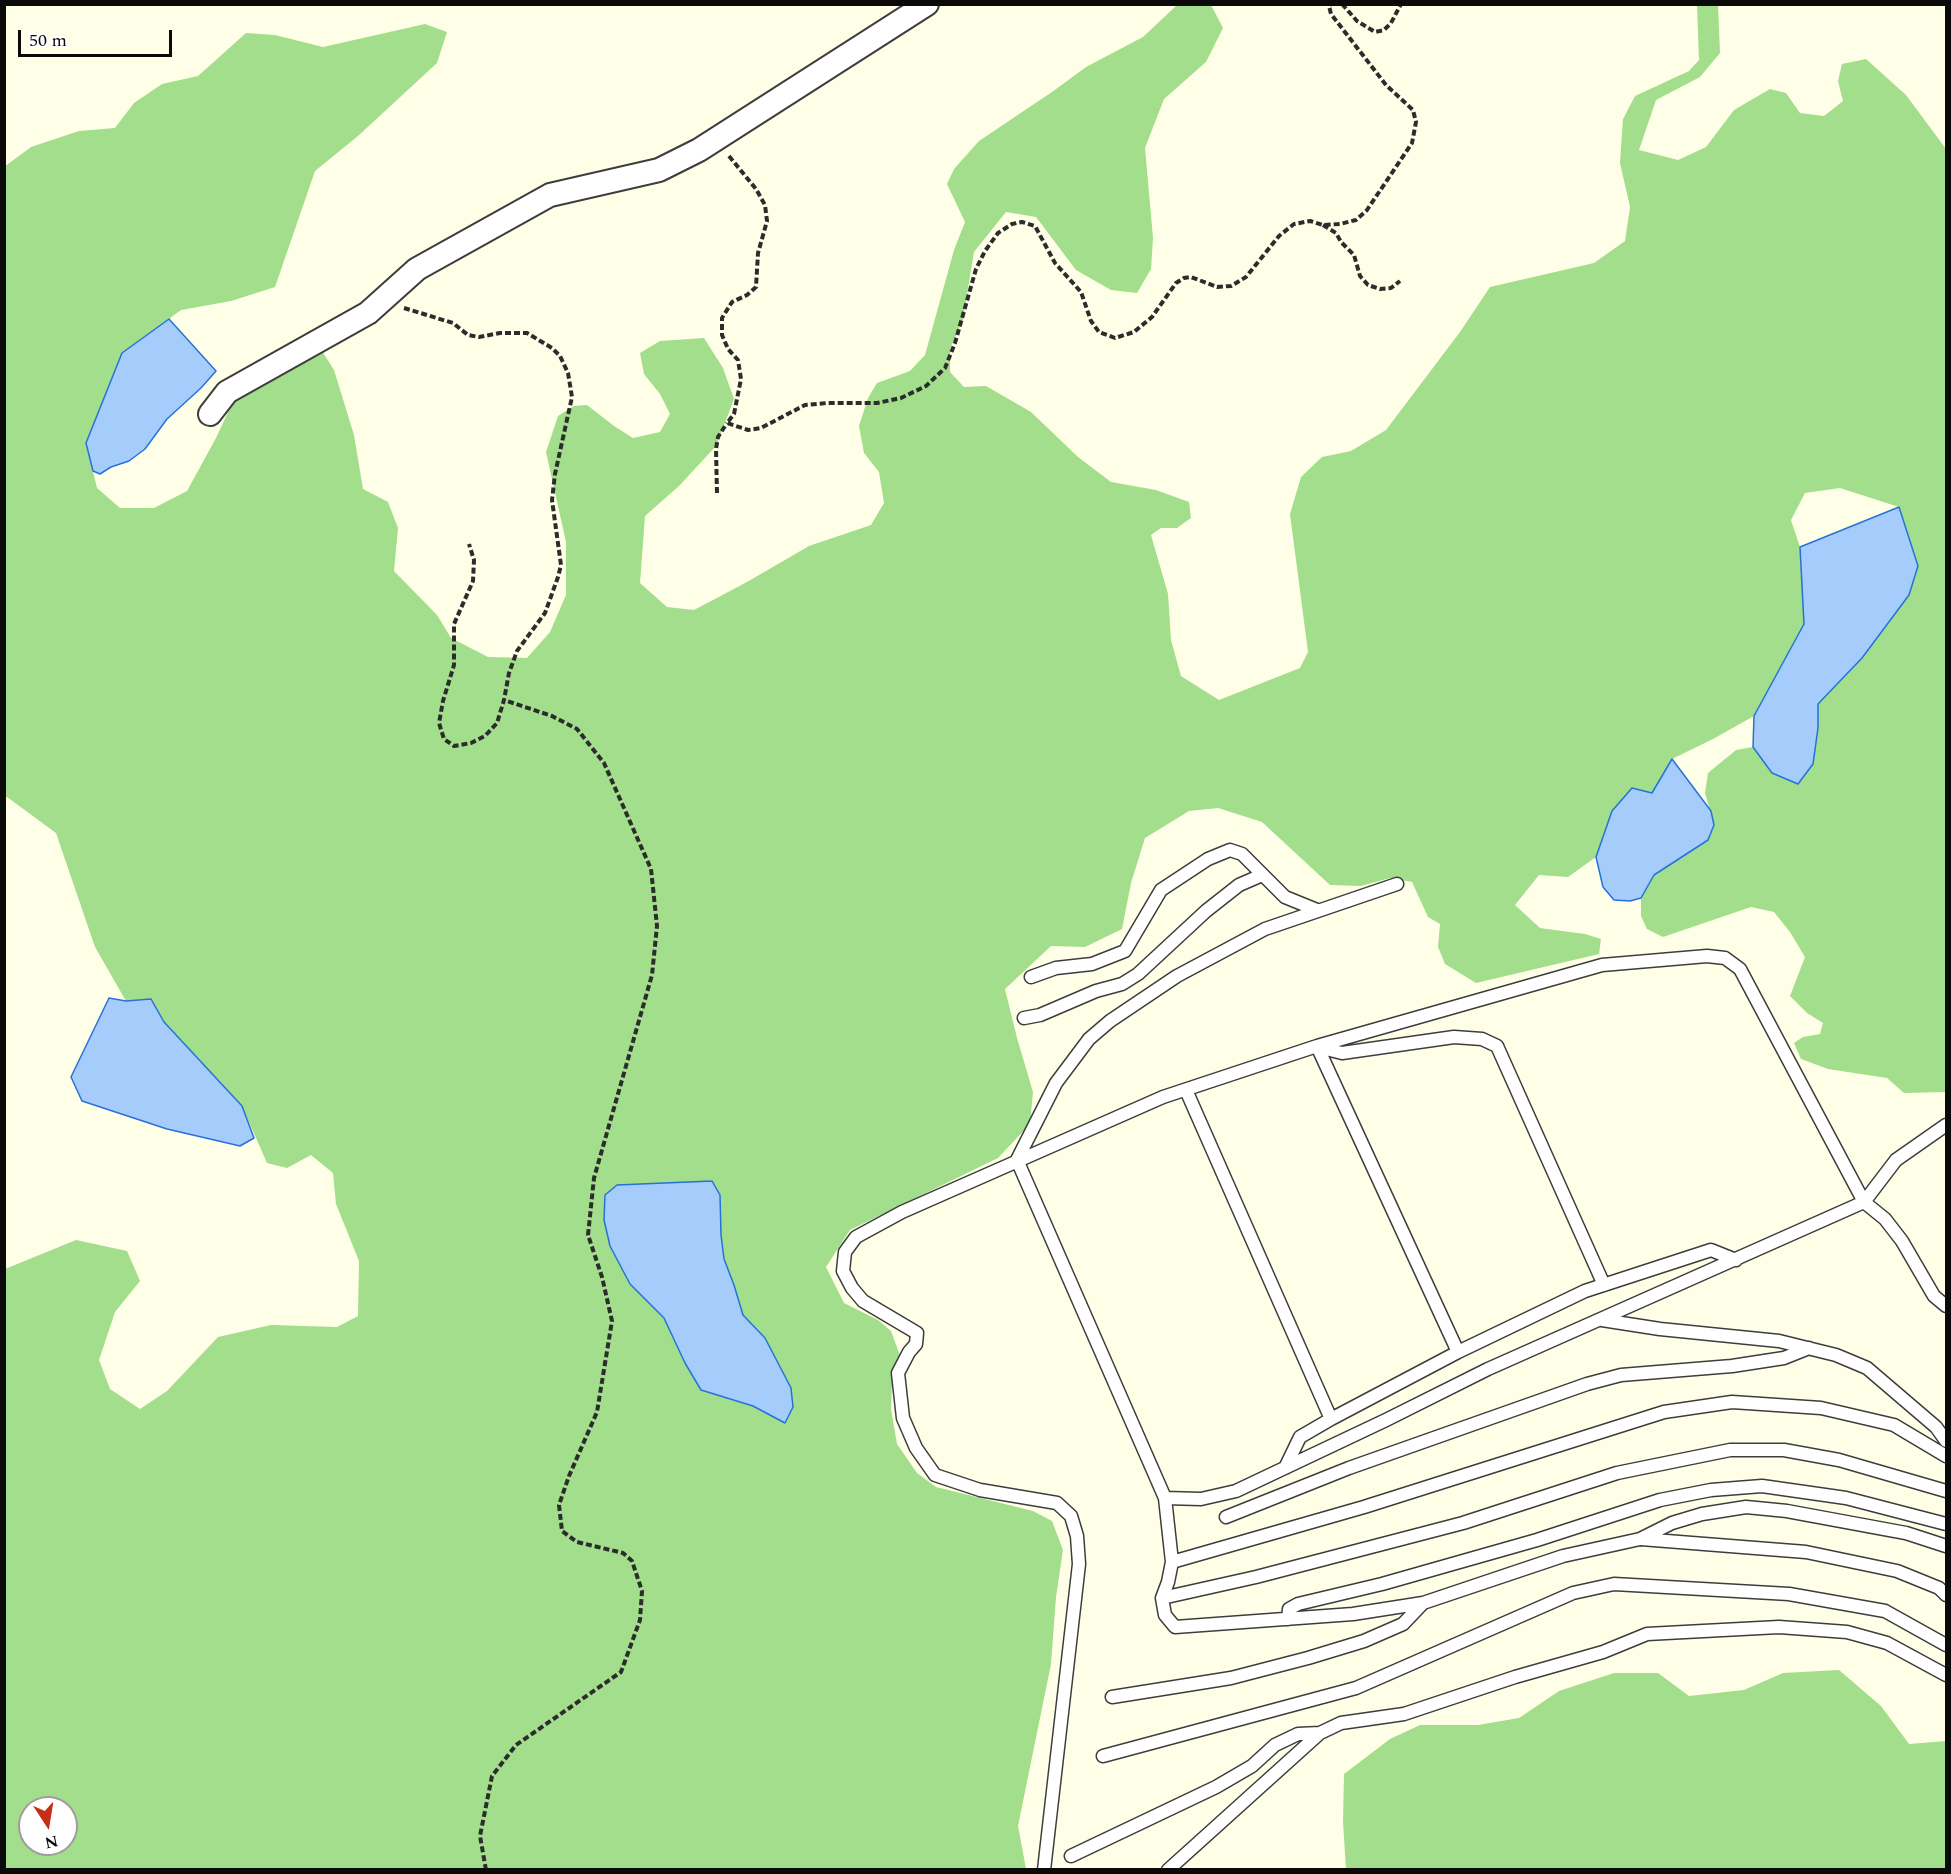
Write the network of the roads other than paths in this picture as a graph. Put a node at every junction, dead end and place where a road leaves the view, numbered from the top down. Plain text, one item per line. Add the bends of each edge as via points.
1 (927, 4) edge
2 (210, 414) dead end
3 (1262, 875) junction
4 (1397, 884) dead end
5 (1317, 910) junction
6 (1031, 977) dead end
7 (1024, 1018) dead end
8 (1317, 1047) junction
9 (1185, 1090) junction
10 (1947, 1125) edge
11 (1017, 1160) junction
12 (1864, 1202) junction
13 (1736, 1260) junction
14 (1604, 1285) junction
15 (1947, 1306) edge
16 (1601, 1320) junction
17 (1809, 1348) junction
18 (1458, 1352) junction
19 (1331, 1419) junction
20 (1947, 1441) edge
21 (1947, 1456) edge
22 (1285, 1468) junction
23 (1947, 1491) edge
24 (1165, 1498) junction
25 (1226, 1517) dead end
26 (1947, 1524) edge
27 (1640, 1539) junction
28 (1947, 1546) edge
29 (1172, 1562) junction
30 (1947, 1594) edge
31 (1162, 1598) junction
32 (1423, 1603) junction
33 (1288, 1619) junction
34 (1947, 1645) edge
35 (1947, 1675) edge
36 (1112, 1697) dead end
37 (1320, 1732) junction
38 (1103, 1756) dead end
39 (1071, 1856) dead end
40 (1044, 1869) edge
41 (1168, 1869) edge

1 - 2 street via 717,139 659,170 550,195 417,268 368,313 226,392
3 - 5 lane via 1285,897
3 - 6 lane via 1242,854 1230,850 1208,859 1161,890 1125,951 1092,964 1056,968
3 - 7 lane via 1239,885 1122,984
4 - 5 lane
5 - 11 lane via 1256,934 1177,976 1110,1021 1089,1039 1056,1083
8 - 9 lane
8 - 12 lane via 1602,965 1707,956 1725,958 1740,969
8 - 14 lane via 1342,1053 1454,1037 1482,1039 1497,1046
8 - 18 lane
9 - 11 lane
9 - 19 lane
10 - 12 lane via 1896,1160
11 - 24 lane
11 - 40 lane via 856,1237 845,1252 843,1271 863,1301 917,1333 916,1344 898,1373 903,1418 916,1448 936,1474 980,1490 1057,1503 1071,1516 1079,1564
12 - 13 lane
12 - 15 lane via 1885,1219 1934,1296
13 - 14 lane via 1711,1250
13 - 16 lane
14 - 18 lane
16 - 17 lane
16 - 22 lane via 1488,1369
17 - 20 lane via 1867,1368
17 - 25 lane via 1784,1358 1622,1375 1587,1384 1349,1468
18 - 19 lane
19 - 22 lane via 1300,1437
21 - 29 lane via 1894,1425 1821,1408 1732,1402 1664,1412 1364,1507
22 - 24 lane via 1236,1491 1201,1499
23 - 31 lane via 1839,1460 1785,1450 1730,1450 1617,1473 1463,1523
24 - 29 lane
26 - 33 lane via 1835,1496 1762,1486 1711,1490 1660,1500 1437,1569 1298,1604 1289,1609
27 - 28 lane via 1672,1523 1746,1507 1906,1533
27 - 30 lane via 1806,1552 1897,1570
27 - 32 lane via 1563,1556
29 - 31 lane
31 - 33 lane via 1165,1615 1175,1627
32 - 33 lane
32 - 36 lane via 1404,1624 1308,1658 1231,1677
34 - 38 lane via 1875,1609 1789,1594 1614,1584 1573,1593 1356,1688
35 - 37 lane via 1887,1643 1847,1632 1779,1627 1647,1634 1603,1652 1404,1714 1341,1723
37 - 39 lane via 1298,1734 1275,1745 1252,1766 1216,1787
37 - 41 lane

